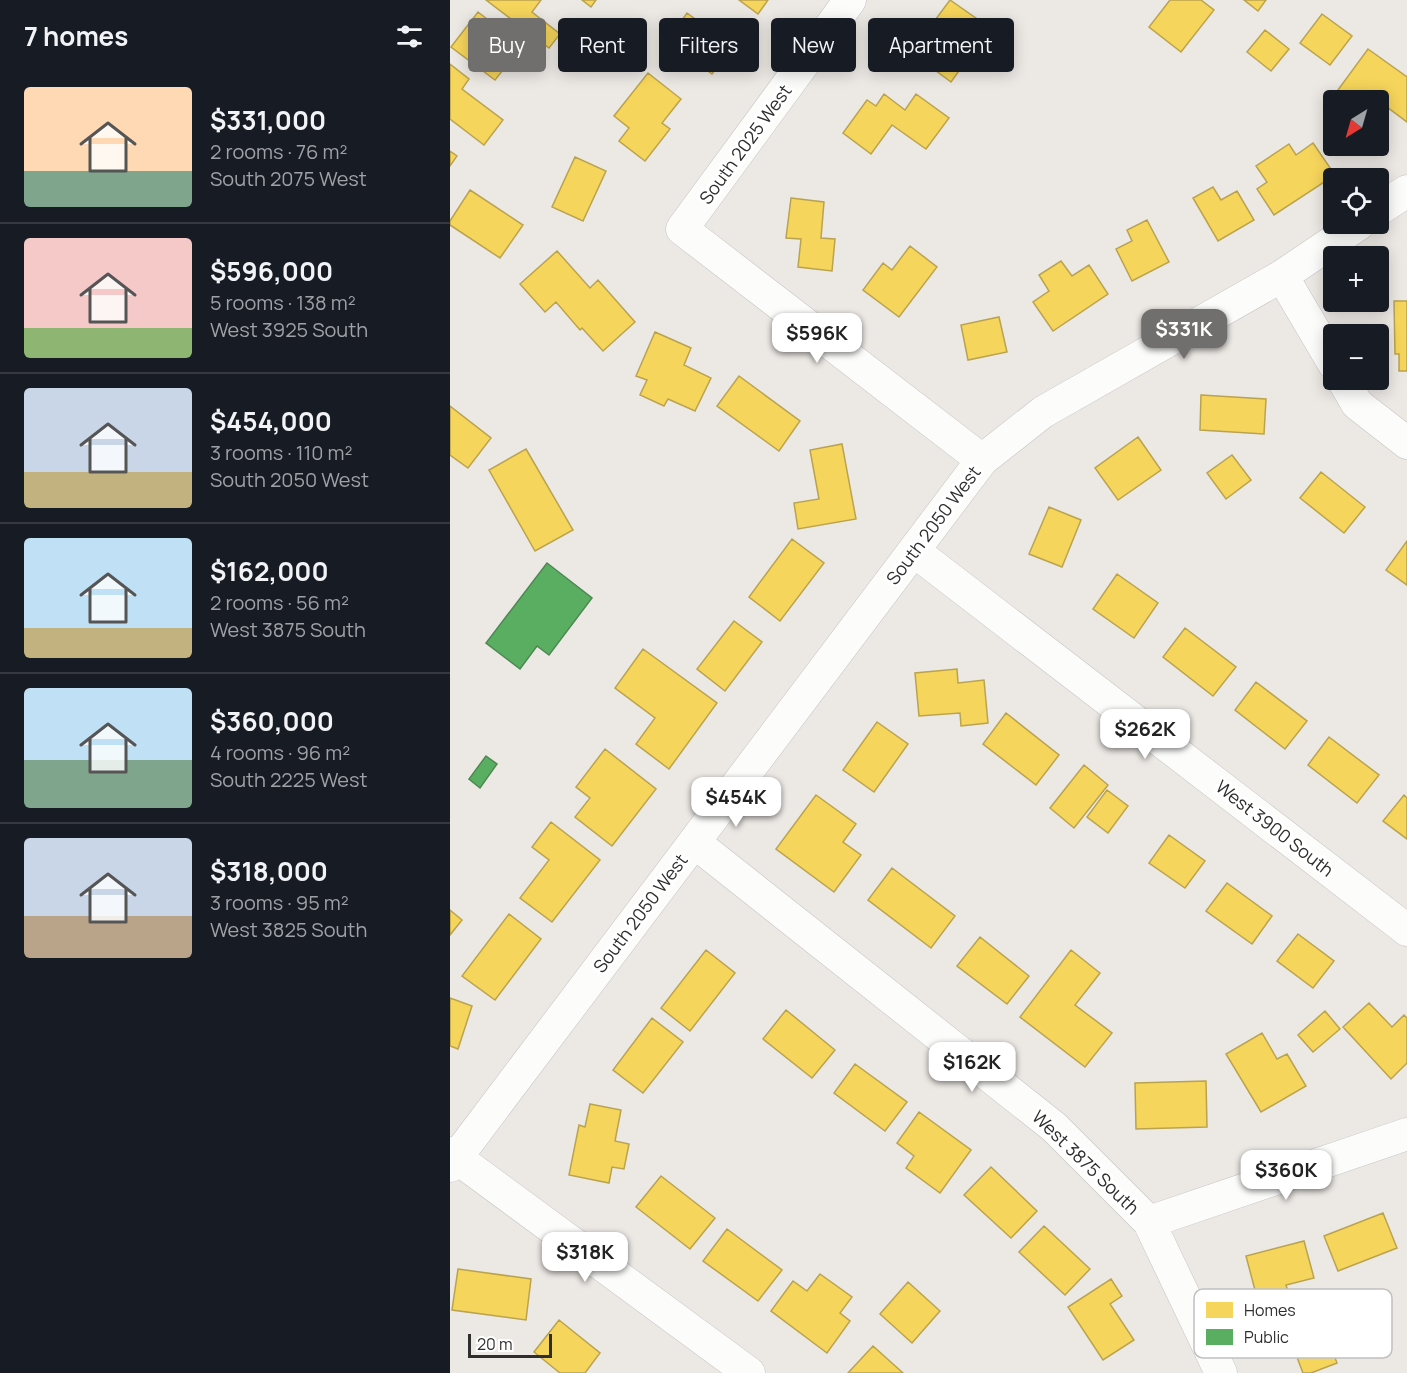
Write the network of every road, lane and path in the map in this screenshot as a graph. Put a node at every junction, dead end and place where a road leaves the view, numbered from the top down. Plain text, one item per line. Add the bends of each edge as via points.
1 (850, 0) edge
2 (1407, 191) edge
3 (1389, 203) edge
4 (1344, 234) edge
5 (1282, 276) junction
6 (1323, 345) edge
7 (1349, 390) edge
8 (1407, 443) edge
9 (982, 460) junction
10 (914, 551) junction
11 (694, 842) junction
12 (1407, 930) edge
13 (1407, 1134) edge
14 (452, 1159) edge
15 (1149, 1222) junction
16 (1194, 1316) edge
17 (1214, 1358) edge
18 (749, 1373) edge
19 (1221, 1373) edge

1 - 9 street, South 2025 West via 682,229
2 - 3 street
4 - 5 street, South 2050 West
5 - 6 street
5 - 9 street, South 2050 West via 1043,412
7 - 8 street via 1357,404
9 - 10 street, South 2050 West
10 - 11 street, South 2050 West
10 - 12 street, West 3900 South
11 - 14 street, South 2050 West
11 - 15 street, West 3875 South via 1054,1127
13 - 15 street
14 - 18 street
15 - 16 street, West 3875 South
17 - 19 street, West 3875 South

